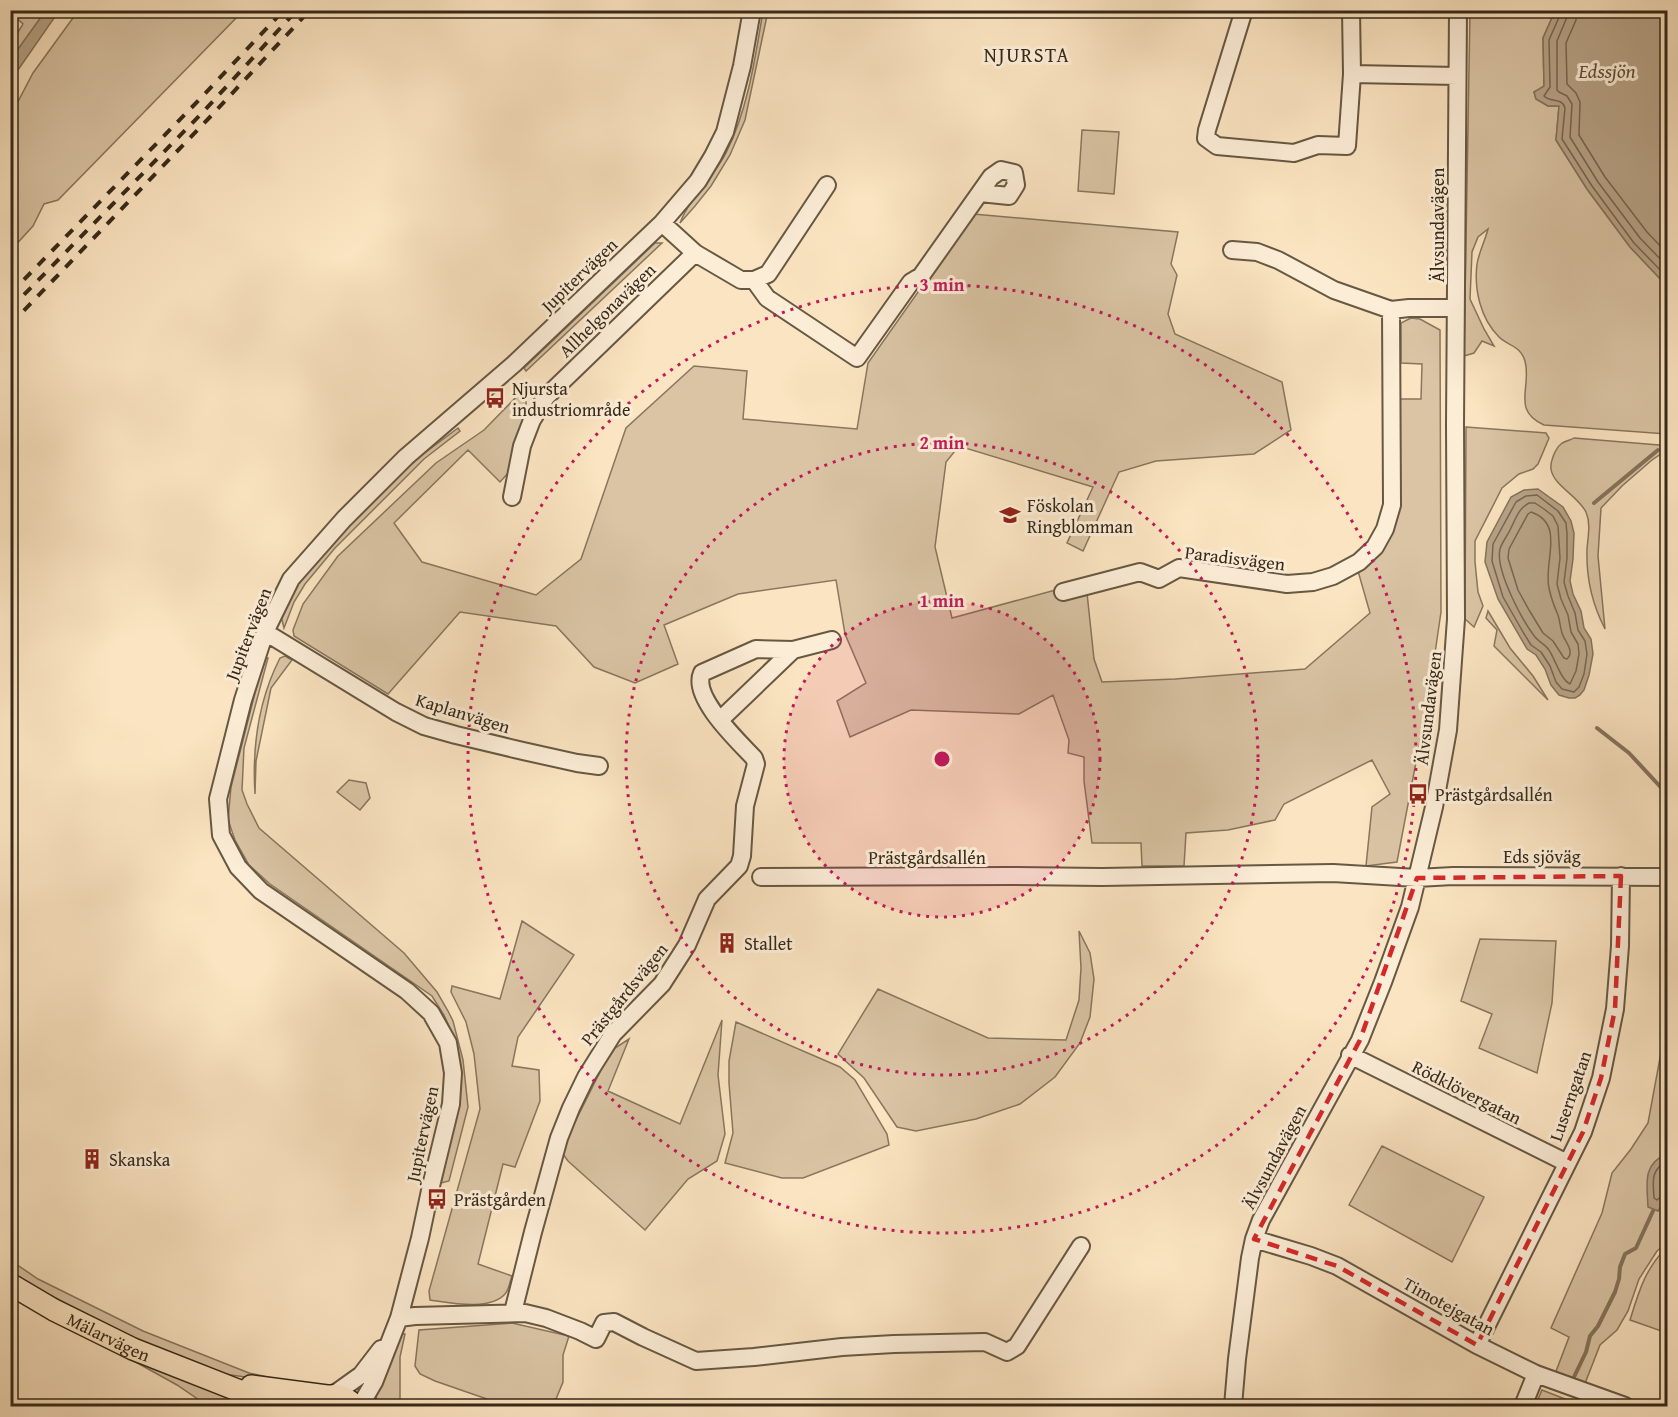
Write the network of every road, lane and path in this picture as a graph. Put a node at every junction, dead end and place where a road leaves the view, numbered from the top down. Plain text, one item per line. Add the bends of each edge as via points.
1 (753, 10) edge
2 (1244, 10) edge
3 (1351, 10) edge
4 (1458, 10) edge
5 (1352, 74) junction
6 (1457, 76) junction
7 (827, 185) dead end
8 (980, 193) dead end
9 (662, 223) junction
10 (1232, 250) dead end
11 (695, 253) junction
12 (754, 280) junction
13 (1455, 308) junction
14 (1391, 310) junction
15 (512, 496) dead end
16 (1063, 592) dead end
17 (265, 632) junction
18 (832, 640) dead end
19 (793, 650) junction
20 (720, 720) junction
21 (599, 766) dead end
22 (1621, 876) junction
23 (1668, 877) edge
24 (760, 878) dead end
25 (1418, 878) junction
26 (1350, 1055) junction
27 (1567, 1163) junction
28 (1254, 1239) junction
29 (1081, 1246) dead end
30 (10, 1284) edge
31 (513, 1312) junction
32 (399, 1318) junction
33 (391, 1337) junction
34 (1477, 1345) junction
35 (1536, 1374) junction
36 (212, 1379) junction
37 (325, 1399) edge
38 (1617, 1405) edge
39 (278, 1407) edge
40 (355, 1407) edge
41 (360, 1407) edge
42 (1233, 1407) edge
43 (1523, 1407) edge

1 - 9 street, Jupitervägen via 725,132 698,181
2 - 5 street via 1207,130 1206,138 1217,147 1294,153 1318,145 1347,146
3 - 5 street
4 - 6 street, Älvsundavägen
5 - 6 street
6 - 13 street, Älvsundavägen
7 - 12 street via 768,274
8 - 12 street via 857,358 767,298
9 - 11 street
9 - 17 street, Jupitervägen via 514,364 406,457 344,519 291,579
10 - 14 street via 1257,252 1334,290
11 - 12 street via 741,280
11 - 15 street, Allhelgonavägen via 546,397 522,446
13 - 14 street
13 - 25 street, Älvsundavägen via 1455,645 1448,730
14 - 16 street, Paradisvägen via 1392,505 1375,547 1359,562 1313,582 1287,584 1179,568 1159,579 1140,572
17 - 21 street, Kaplanvägen via 424,726
17 - 32 street, Jupitervägen via 218,799 221,835 238,867 261,891 407,991 431,1013 448,1043 453,1073 451,1104
18 - 19 street, Prästgårdsvägen
19 - 20 street, Prästgårdsvägen
19 - 20 street, Prästgårdsvägen via 756,649 702,673 699,684
20 - 31 street, Prästgårdsvägen via 756,764 744,806 739,866 707,899 687,945 662,984 613,1034 586,1077 560,1138
22 - 23 street, Eds sjöväg
22 - 25 street, Eds sjöväg
22 - 27 street, Luserngatan via 1615,1009 1601,1078 1583,1132
24 - 25 street, Prästgårdsallén via 1333,873
25 - 26 street, Älvsundavägen via 1383,982
26 - 27 street, Rödklövergatan
26 - 28 street, Älvsundavägen
27 - 34 street, Luserngatan
28 - 34 street, Timotejgatan via 1337,1266
28 - 42 street, Älvsundavägen
29 - 31 street via 1017,1346 1007,1352 985,1342 894,1344 696,1361 614,1322 604,1323 596,1339 546,1318
30 - 36 main road, Mälarvägen via 54,1311 133,1349
31 - 32 street
32 - 33 street, Jupitervägen
33 - 37 street, Jupitervägen via 361,1375
33 - 41 street, Jupitervägen
34 - 35 street, Timotejgatan
35 - 38 street, Timotejgatan
35 - 43 street
36 - 37 main road, Mälarvägen
36 - 39 main road, Mälarvägen
37 - 40 main road via 343,1397

